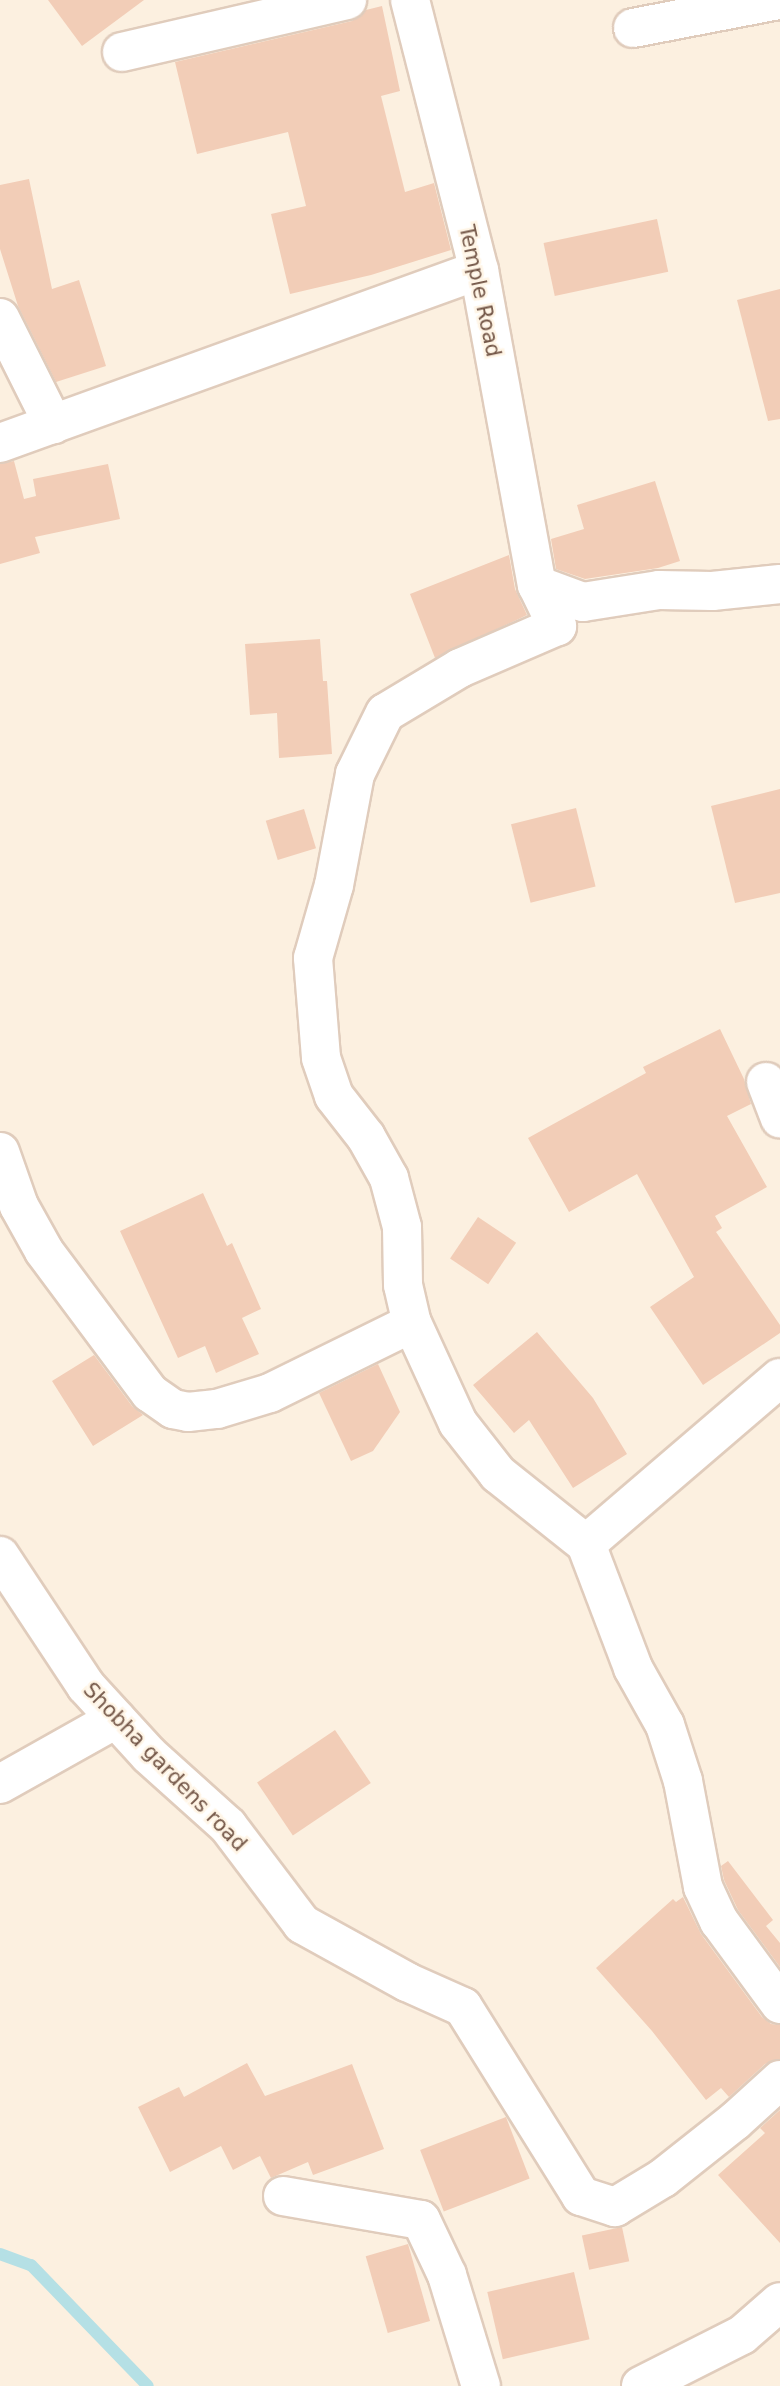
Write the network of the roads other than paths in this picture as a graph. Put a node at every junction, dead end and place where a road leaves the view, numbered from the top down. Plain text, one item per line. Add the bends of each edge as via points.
1 (347, 0) edge
2 (410, 0) edge
3 (779, 0) edge
4 (633, 28) dead end
5 (122, 52) dead end
6 (478, 270) junction
7 (0, 318) edge
8 (53, 424) junction
9 (0, 443) edge
10 (780, 584) edge
11 (537, 585) junction
12 (766, 1082) dead end
13 (780, 1118) edge
14 (0, 1152) edge
15 (412, 1323) junction
16 (780, 1378) edge
17 (586, 1544) junction
18 (0, 1556) edge
19 (10, 1593) edge
20 (116, 1719) junction
21 (0, 1784) edge
22 (780, 2004) edge
23 (780, 2080) edge
24 (283, 2196) dead end
25 (780, 2302) edge
26 (481, 2386) edge
27 (641, 2386) edge

1 - 5 street
2 - 6 street, Temple Road
3 - 4 street
6 - 8 street
6 - 11 street, Temple Road
7 - 8 street
8 - 9 street
10 - 11 street via 712,591 659,590 583,602
11 - 15 street, Temple Road via 557,626 460,668 386,713 355,774 334,885 313,958 321,1058 334,1096 366,1137 389,1178 402,1227 403,1285
12 - 13 street
14 - 15 street via 19,1206 44,1251 150,1393 173,1409 217,1409 270,1392
15 - 17 street via 457,1423 498,1474
16 - 17 street
17 - 22 street via 633,1668 665,1725 683,1781 703,1888 719,1921
18 - 19 street, Shobha gardens road
19 - 20 street, Shobha gardens road
20 - 21 street
20 - 23 street, Shobha gardens road via 228,1826 302,1924 463,2007 581,2196 615,2207 663,2178
24 - 26 street via 421,2220 447,2275
25 - 27 street via 742,2335

